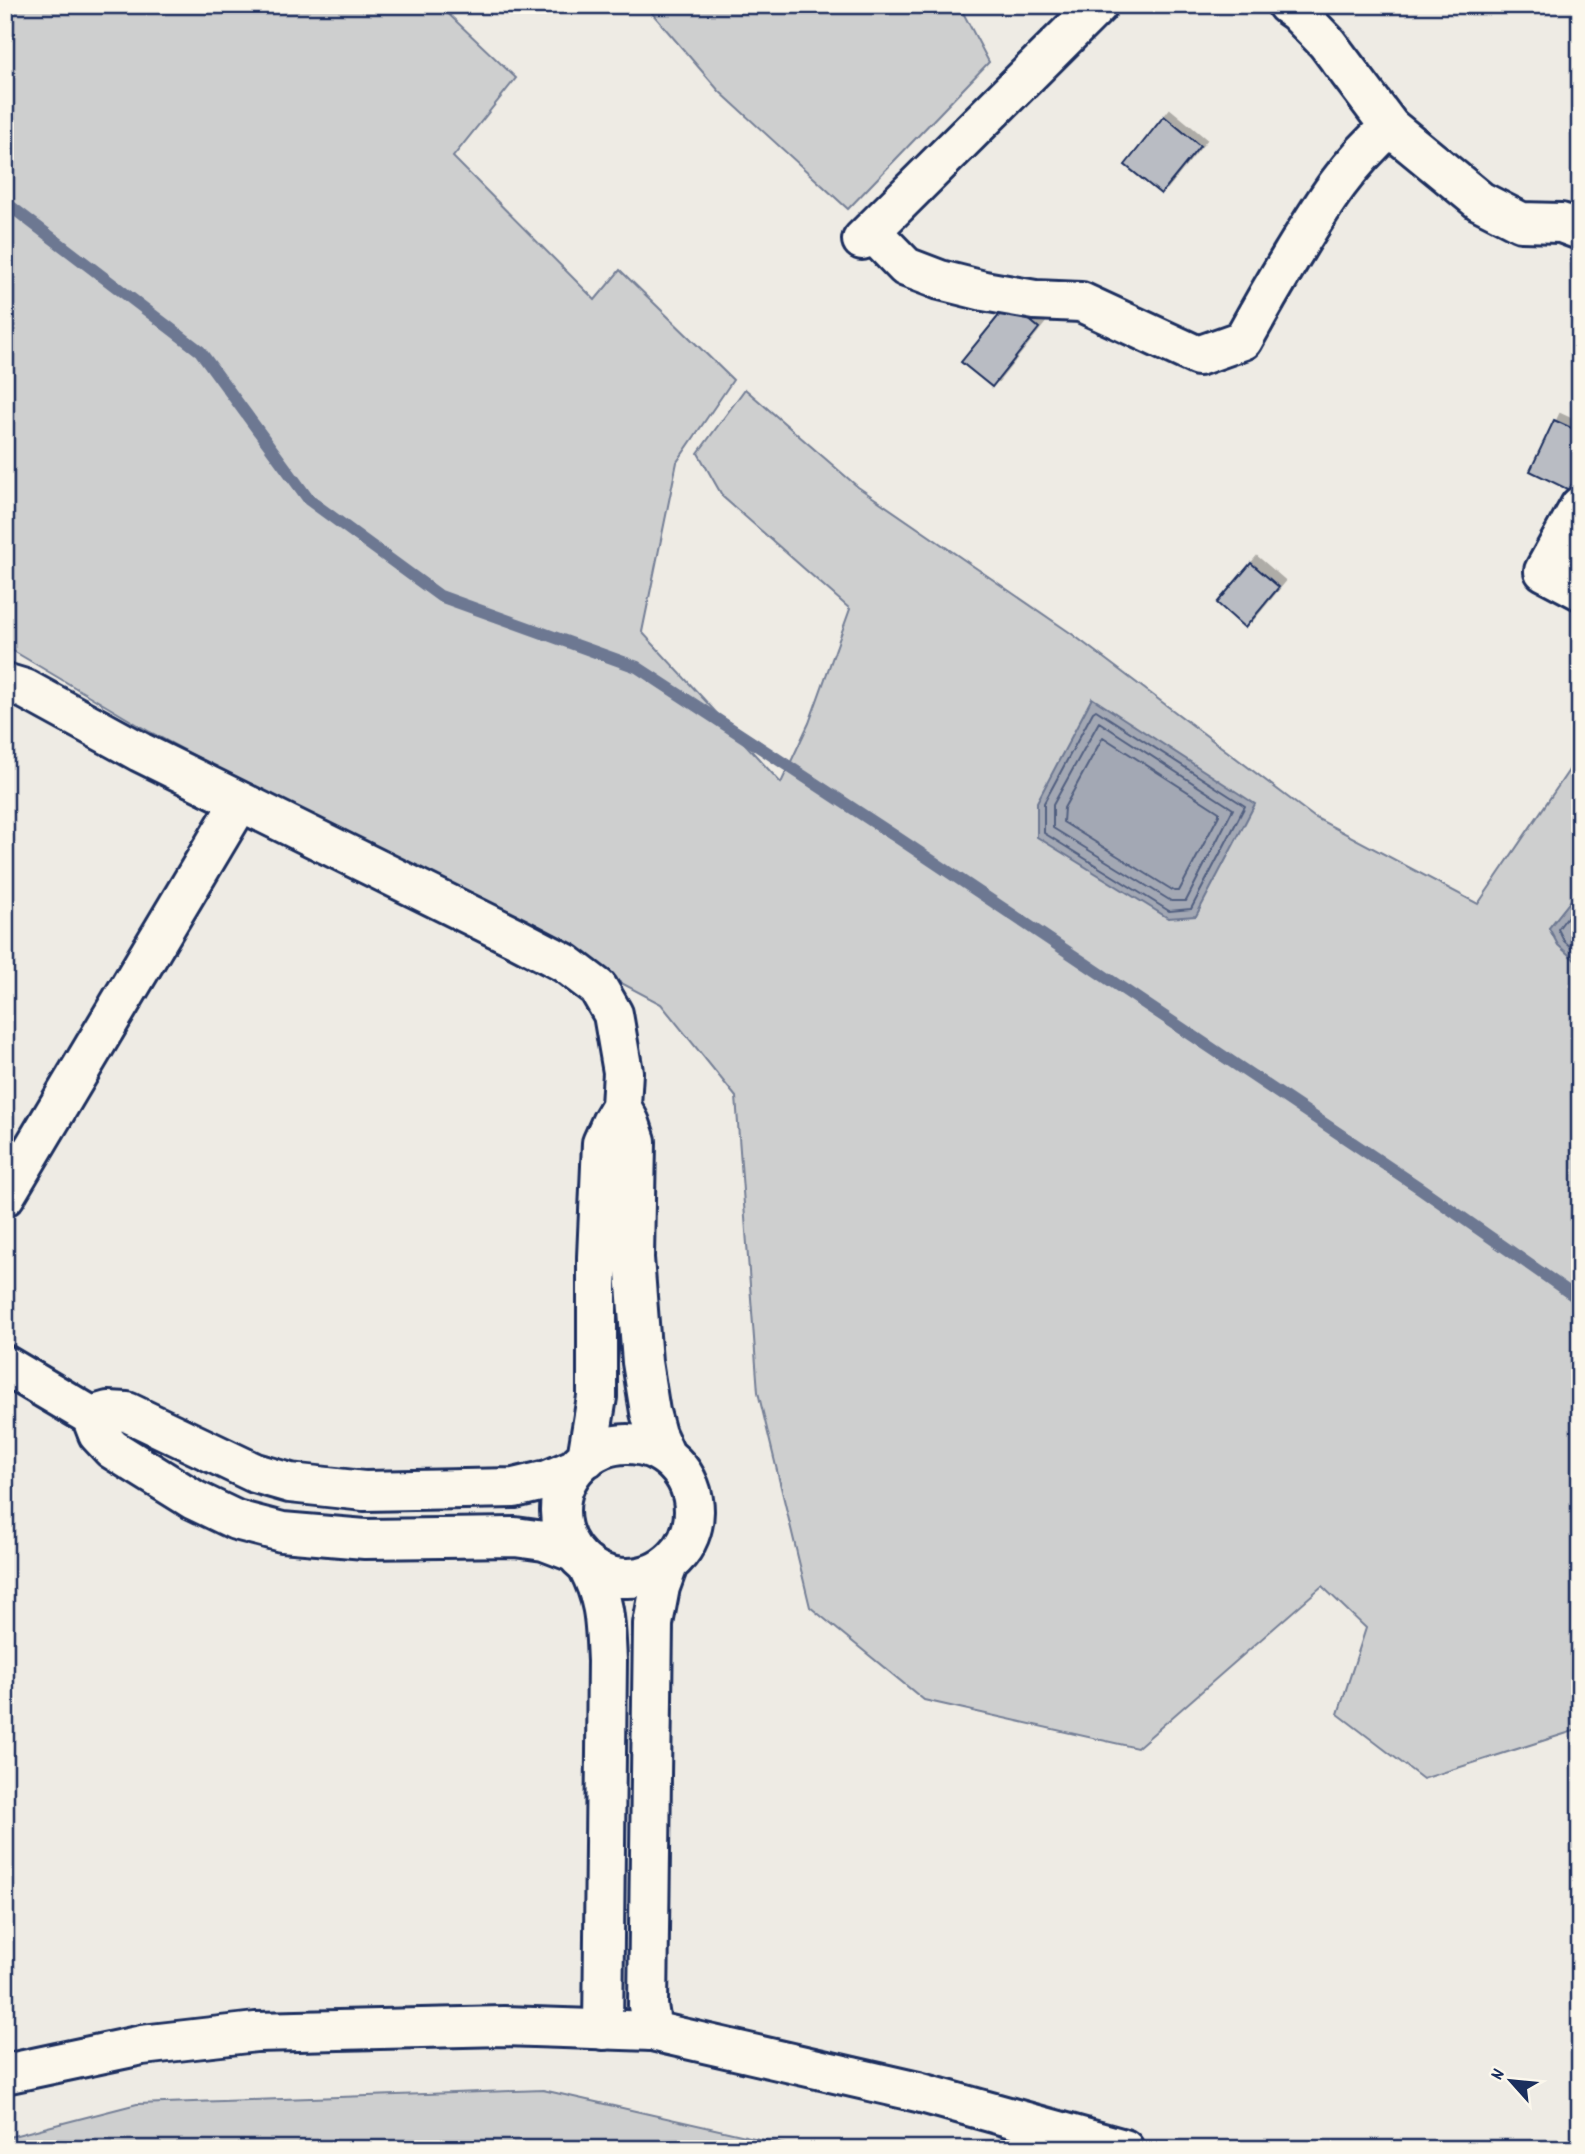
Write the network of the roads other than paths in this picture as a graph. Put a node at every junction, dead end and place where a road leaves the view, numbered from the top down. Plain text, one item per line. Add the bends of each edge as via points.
1 (1098, 5) edge
2 (1294, 7) edge
3 (1390, 127) junction
4 (1580, 230) edge
5 (1580, 506) edge
6 (1580, 590) edge
7 (5, 656) edge
8 (15, 686) edge
9 (240, 802) junction
10 (621, 1106) junction
11 (5, 1196) edge
12 (5, 1364) edge
13 (91, 1416) junction
14 (666, 1456) junction
15 (580, 1463) junction
16 (363, 1491) junction
17 (365, 1539) junction
18 (581, 1560) junction
19 (668, 1565) junction
20 (603, 2030) junction
21 (652, 2031) junction
22 (5, 2074) edge
23 (1124, 2149) edge

1 - 3 street via 866,235 906,267 940,280 1035,300 1081,302 1198,356 1243,340 1346,171
2 - 3 street
3 - 4 street via 1480,201 1521,222 1561,223
5 - 6 street via 1544,571
7 - 8 street
8 - 9 street
9 - 10 street via 529,944 598,988 613,1014 623,1072
9 - 11 street
10 - 14 street via 636,1141 634,1258 642,1362 650,1412
10 - 15 street via 602,1143 597,1397
12 - 13 street
13 - 16 street via 127,1412 255,1473 290,1483
13 - 17 street via 98,1434 112,1449 194,1500 236,1520 282,1532
14 - 15 street via 626,1444 606,1448
14 - 19 street via 681,1470 691,1489 694,1510 691,1531
15 - 16 street via 548,1480 514,1488
15 - 18 street via 563,1492 560,1513 563,1534
16 - 17 street
17 - 18 street via 515,1537 544,1541
18 - 19 street via 607,1576 628,1579
18 - 20 street via 603,1604 607,1661
19 - 21 street via 653,1624 648,2005
20 - 21 street
20 - 22 street via 504,2026 256,2032 142,2045
21 - 23 street via 918,2092

